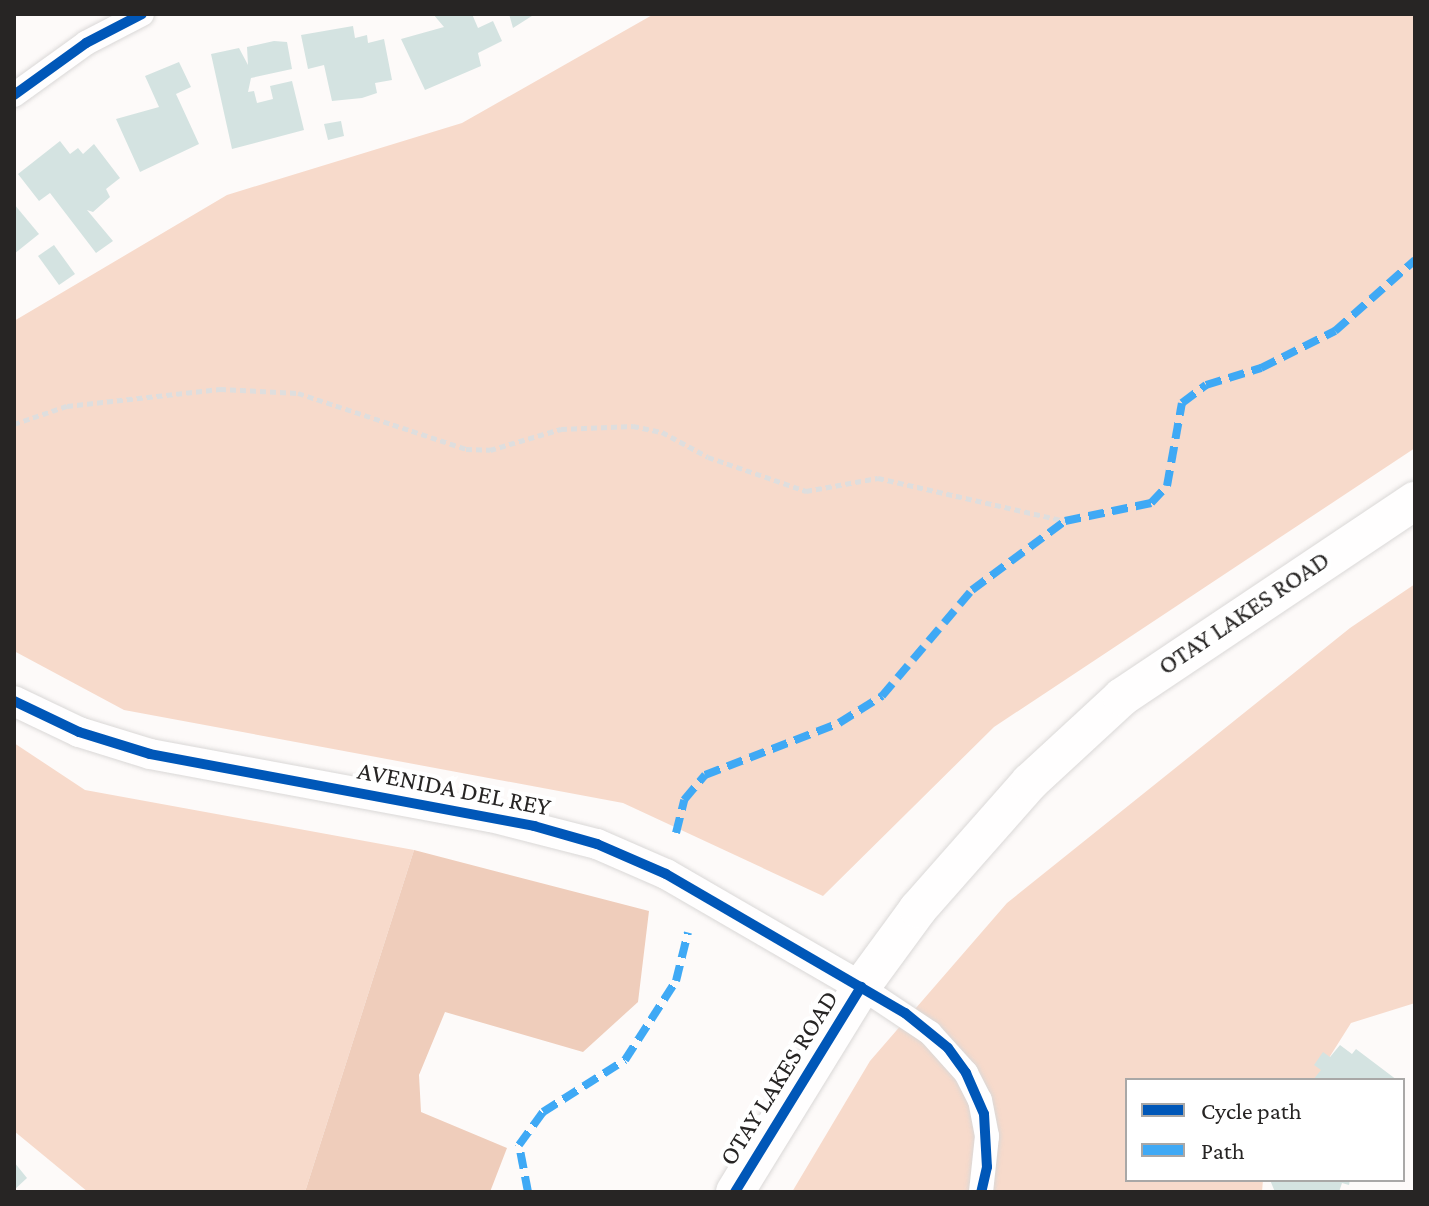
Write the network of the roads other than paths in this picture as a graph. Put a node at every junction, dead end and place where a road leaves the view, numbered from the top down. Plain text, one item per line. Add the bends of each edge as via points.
1 (142, 14) edge
2 (14, 95) edge
3 (1415, 501) edge
4 (14, 701) edge
5 (861, 987) junction
6 (735, 1192) edge
7 (981, 1192) edge

1 - 2 street via 86,43
3 - 5 main road, OTAY LAKES ROAD via 1122,697 1030,782 918,909
4 - 5 street, AVENIDA DEL REY via 79,732 150,754 491,817 597,844 690,887
5 - 6 main road, OTAY LAKES ROAD
5 - 7 street via 930,1033 966,1073 980,1100 987,1136

